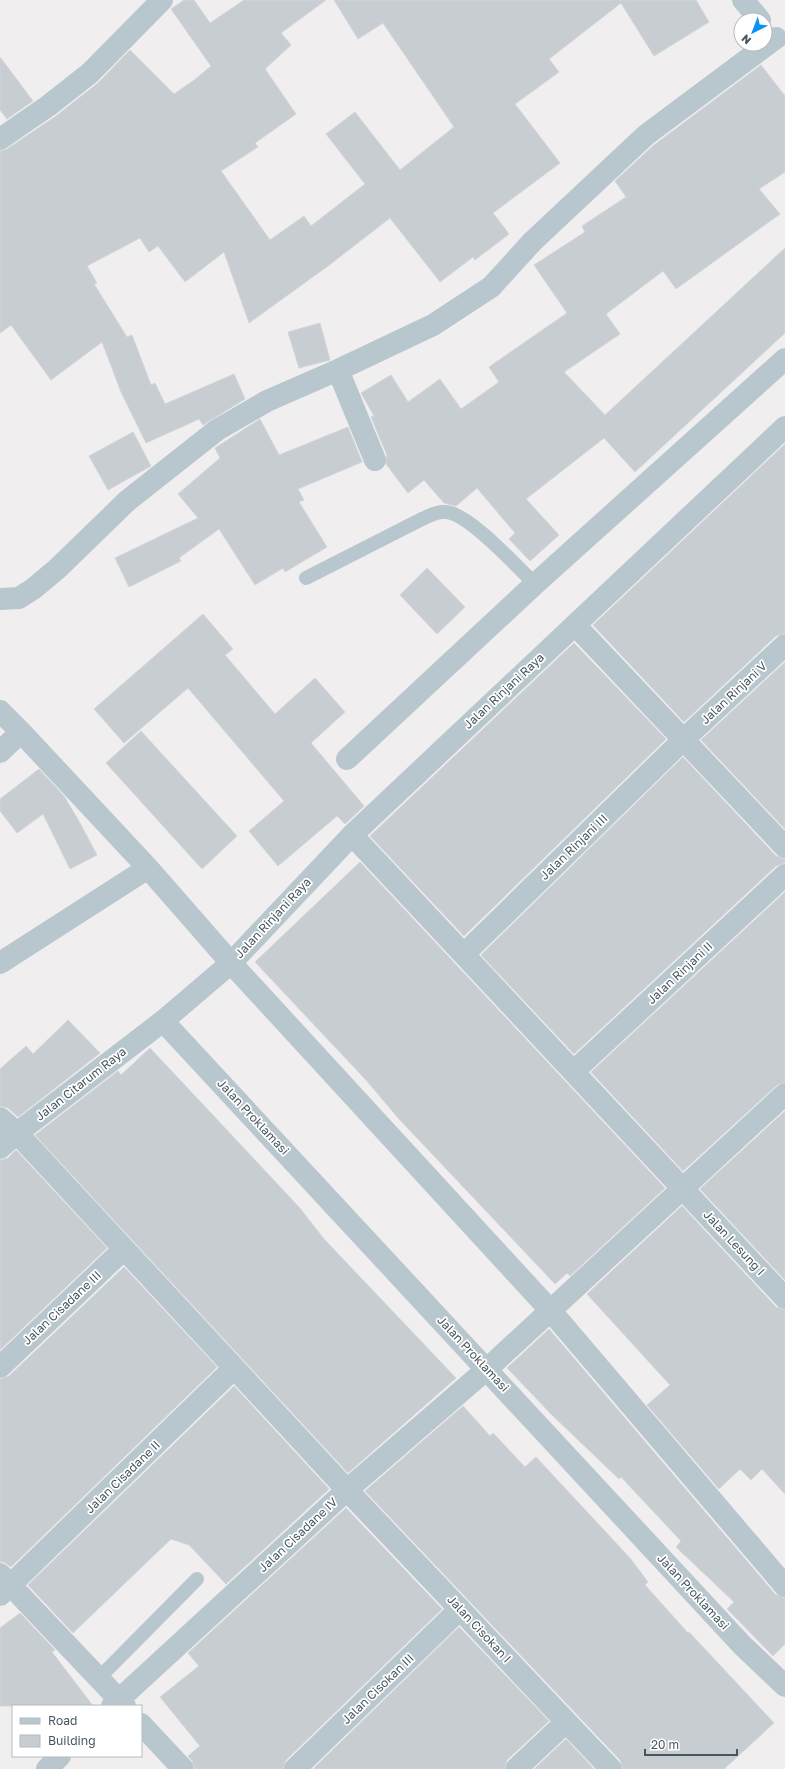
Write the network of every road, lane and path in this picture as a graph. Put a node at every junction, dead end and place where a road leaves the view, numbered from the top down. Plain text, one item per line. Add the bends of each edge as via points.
1 (162, 0) edge
2 (743, 0) edge
3 (753, 12) edge
4 (775, 37) edge
5 (0, 139) edge
6 (785, 359) edge
7 (338, 370) junction
8 (785, 427) edge
9 (375, 460) dead end
10 (306, 578) dead end
11 (536, 584) junction
12 (0, 598) edge
13 (575, 625) junction
14 (785, 645) edge
15 (0, 711) edge
16 (21, 732) junction
17 (683, 740) junction
18 (0, 752) edge
19 (347, 758) dead end
20 (352, 835) junction
21 (785, 847) edge
22 (148, 868) junction
23 (785, 875) edge
24 (464, 954) junction
25 (0, 963) edge
26 (231, 963) junction
27 (163, 1021) junction
28 (574, 1071) junction
29 (785, 1094) edge
30 (0, 1118) edge
31 (17, 1133) junction
32 (0, 1148) edge
33 (683, 1189) junction
34 (124, 1249) junction
35 (785, 1298) edge
36 (550, 1310) junction
37 (0, 1367) edge
38 (234, 1368) junction
39 (486, 1369) junction
40 (347, 1490) junction
41 (197, 1579) dead end
42 (4, 1585) edge
43 (785, 1586) edge
44 (460, 1609) junction
45 (98, 1678) junction
46 (785, 1686) edge
47 (119, 1704) edge
48 (566, 1722) junction
49 (142, 1725) edge
50 (59, 1757) edge
51 (47, 1769) edge
52 (183, 1769) edge
53 (295, 1769) edge
54 (516, 1769) edge
55 (611, 1769) edge

1 - 5 street via 90,73
2 - 3 street
4 - 7 street via 646,135 533,241 491,287 433,325
6 - 11 street
7 - 9 street
7 - 12 street via 267,401 217,430 127,501 33,589 19,598
8 - 13 street, Jalan Rinjani Raya
10 - 11 lane via 422,519 446,512 458,515 473,526
11 - 19 street
13 - 17 street
13 - 20 street, Jalan Rinjani Raya
14 - 17 street, Jalan Rinjani V
15 - 16 street
16 - 18 street
16 - 22 street
17 - 21 street
17 - 24 street, Jalan Rinjani III
20 - 24 street, Jalan Lesung I
20 - 26 street, Jalan Rinjani Raya
22 - 25 street
22 - 26 street
23 - 28 street, Jalan Rinjani II
24 - 28 street, Jalan Lesung I
26 - 27 street, Jalan Rinjani Raya
26 - 36 street
27 - 31 street, Jalan Citarum Raya
27 - 39 street, Jalan Proklamasi
28 - 33 street, Jalan Lesung I
29 - 33 street, Jalan Cisadane IV
30 - 31 street, Jalan Cisokan I
31 - 32 street, Jalan Citarum Raya
31 - 34 street, Jalan Cisokan I
33 - 35 street, Jalan Lesung I
33 - 36 street, Jalan Cisadane IV
34 - 37 street, Jalan Cisadane III
34 - 38 street, Jalan Cisokan I
36 - 39 street, Jalan Cisadane IV
36 - 43 street
38 - 40 street, Jalan Cisokan I
38 - 42 street, Jalan Cisadane II
39 - 40 street, Jalan Cisadane IV
39 - 46 street, Jalan Proklamasi via 742,1645
40 - 44 street, Jalan Cisokan I
40 - 47 street, Jalan Cisadane IV
41 - 45 lane
42 - 45 street
44 - 48 street, Jalan Cisokan I
44 - 53 street, Jalan Cisokan III
45 - 47 street
48 - 54 street
48 - 55 street, Jalan Cisokan I
49 - 52 street
50 - 51 street

